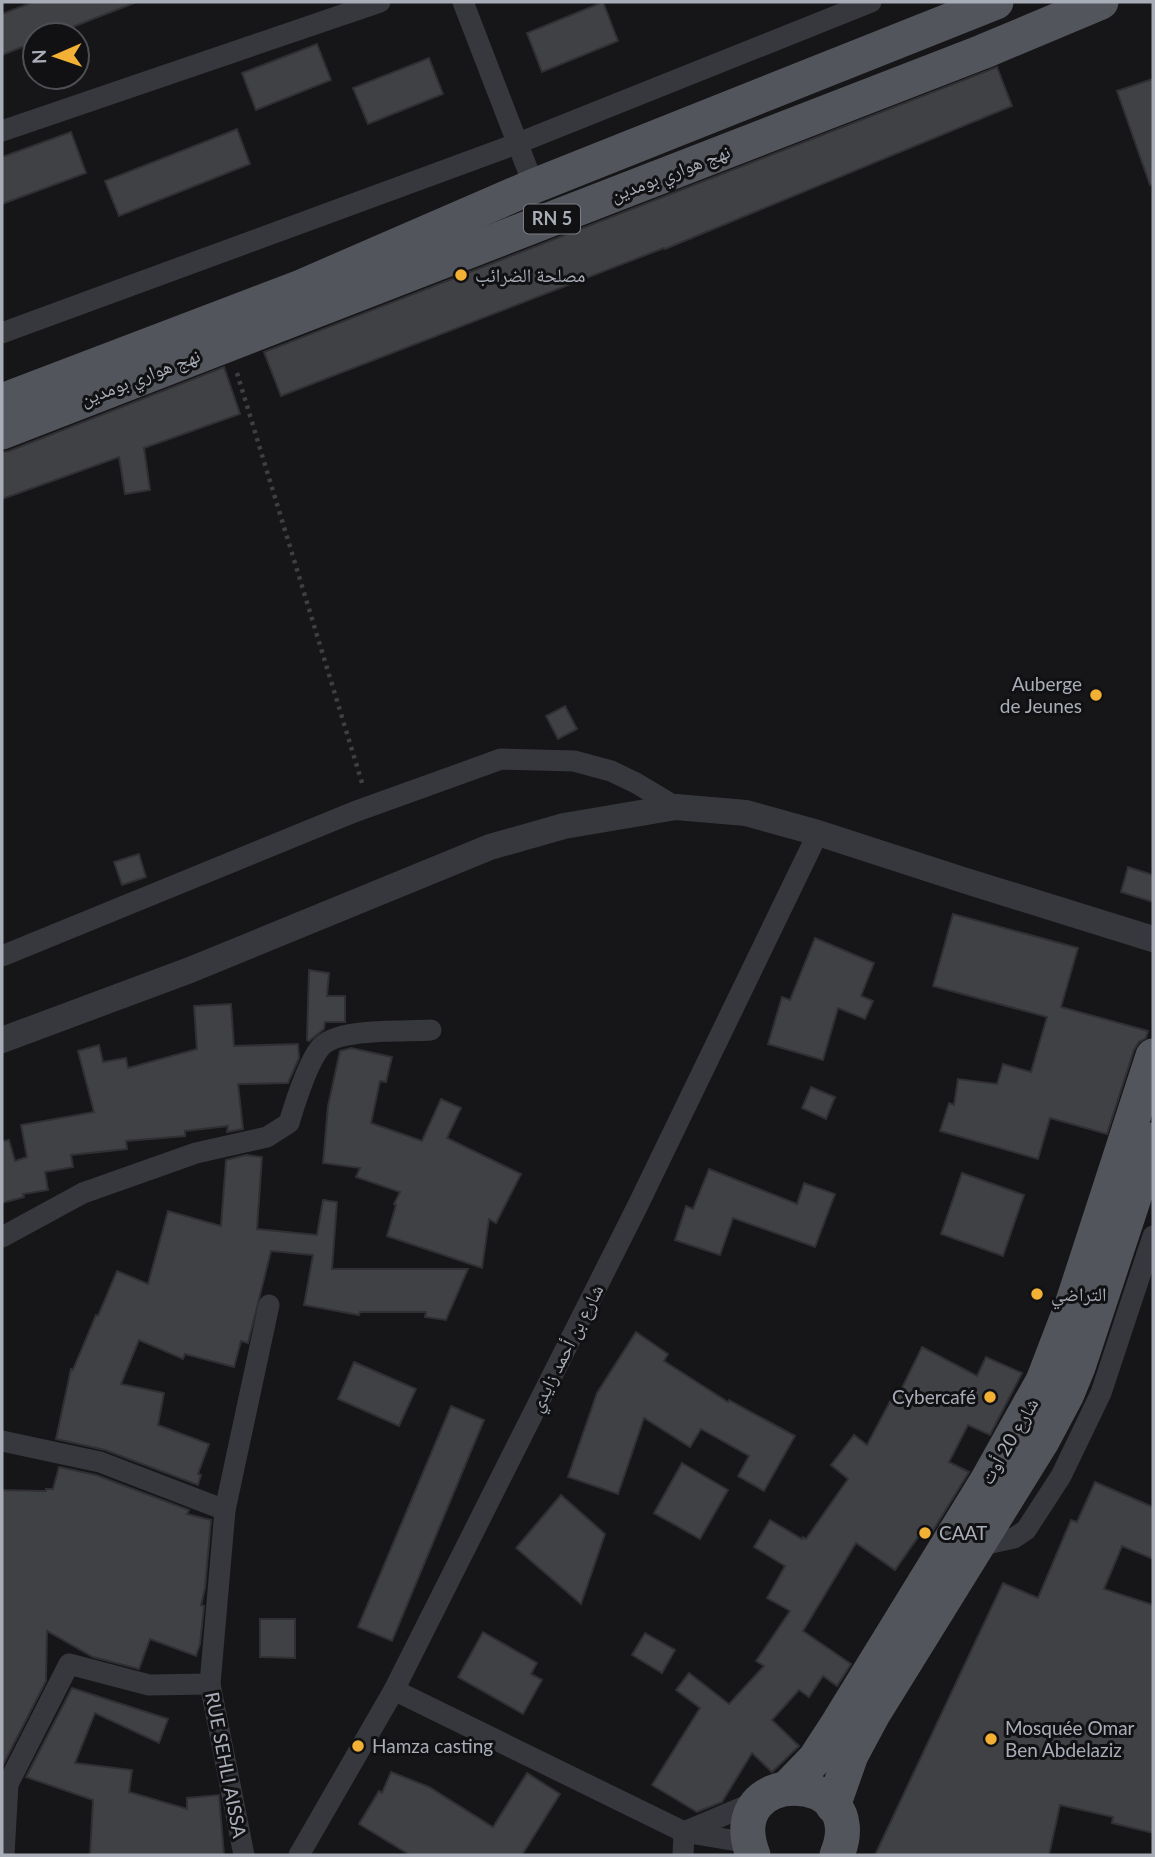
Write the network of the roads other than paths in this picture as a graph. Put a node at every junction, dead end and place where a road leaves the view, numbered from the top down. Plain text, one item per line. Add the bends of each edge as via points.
1 (380, 2) edge
2 (463, 2) edge
3 (871, 2) edge
4 (955, 2) edge
5 (996, 2) edge
6 (1101, 2) edge
7 (922, 32) junction
8 (2, 131) edge
9 (516, 144) junction
10 (534, 186) junction
11 (2, 333) edge
12 (2, 401) edge
13 (2, 432) edge
14 (676, 807) junction
15 (818, 832) junction
16 (1153, 939) edge
17 (2, 956) edge
18 (431, 1030) dead end
19 (2, 1040) edge
20 (1153, 1056) edge
21 (1153, 1140) edge
22 (1153, 1236) edge
23 (2, 1237) edge
24 (269, 1305) dead end
25 (2, 1441) edge
26 (225, 1510) junction
27 (978, 1546) junction
28 (210, 1684) junction
29 (394, 1690) junction
30 (776, 1793) junction
31 (684, 1832) junction
32 (841, 1838) edge
33 (751, 1849) edge
34 (4, 1855) edge
35 (244, 1855) edge
36 (299, 1855) edge
37 (684, 1855) edge

1 - 8 street
2 - 9 street
3 - 9 street
4 - 7 main road
5 - 7 main road, نهج هواري بومدين / RN 5
6 - 13 main road, نهج هواري بومدين / RN 5
7 - 10 main road, نهج هواري بومدين / RN 5
9 - 10 street
9 - 11 street
10 - 12 main road, نهج هواري بومدين / RN 5 via 300,287
14 - 15 street via 746,813
14 - 17 street via 611,771 574,761 501,759
14 - 19 street via 564,826 490,847 190,970
15 - 16 street
15 - 29 street, شارع بن أحمد زايدي via 638,1207
18 - 23 street via 342,1035 321,1046 289,1124 267,1137 196,1153 83,1193
20 - 30 main road, شارع 20 أوت via 1043,1381 839,1722 815,1759
21 - 27 main road, شارع 20 أوت via 1067,1394
22 - 27 street via 1101,1393 1061,1476 1026,1530 1014,1538
24 - 26 street, RUE SEHLI AISSA
25 - 26 street via 100,1462
26 - 28 street, RUE SEHLI AISSA
27 - 32 main road, شارع 20 أوت via 851,1755
28 - 34 street via 149,1685 69,1664 8,1784
28 - 35 street, RUE SEHLI AISSA
29 - 31 street
29 - 36 street, شارع بن أحمد زايدي
30 - 31 street
30 - 32 main road via 801,1787 813,1790
30 - 33 main road, شارع 20 أوت via 750,1819
31 - 33 street
31 - 37 street

